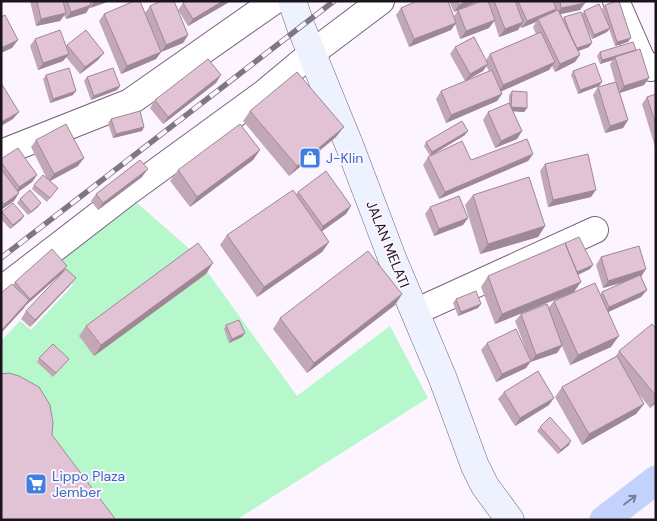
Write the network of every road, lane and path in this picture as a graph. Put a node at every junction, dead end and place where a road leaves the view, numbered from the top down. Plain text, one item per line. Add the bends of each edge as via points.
1 (274, 1) edge
2 (292, 1) edge
3 (381, 1) edge
4 (616, 1) edge
5 (312, 52) junction
6 (656, 66) edge
7 (1, 153) edge
8 (595, 230) dead end
9 (1, 290) edge
10 (415, 312) junction
11 (656, 480) edge
12 (485, 486) junction
13 (492, 520) edge
14 (510, 520) edge
15 (604, 520) edge

1 - 7 street via 130,102
2 - 5 main road, JALAN MELATI
3 - 5 street
4 - 6 street via 645,67
5 - 9 street via 264,94 128,192
5 - 10 main road, JALAN MELATI
8 - 10 street
10 - 12 main road, JALAN MELATI
15 -> 11 highway
12 - 13 main road
12 - 14 main road

